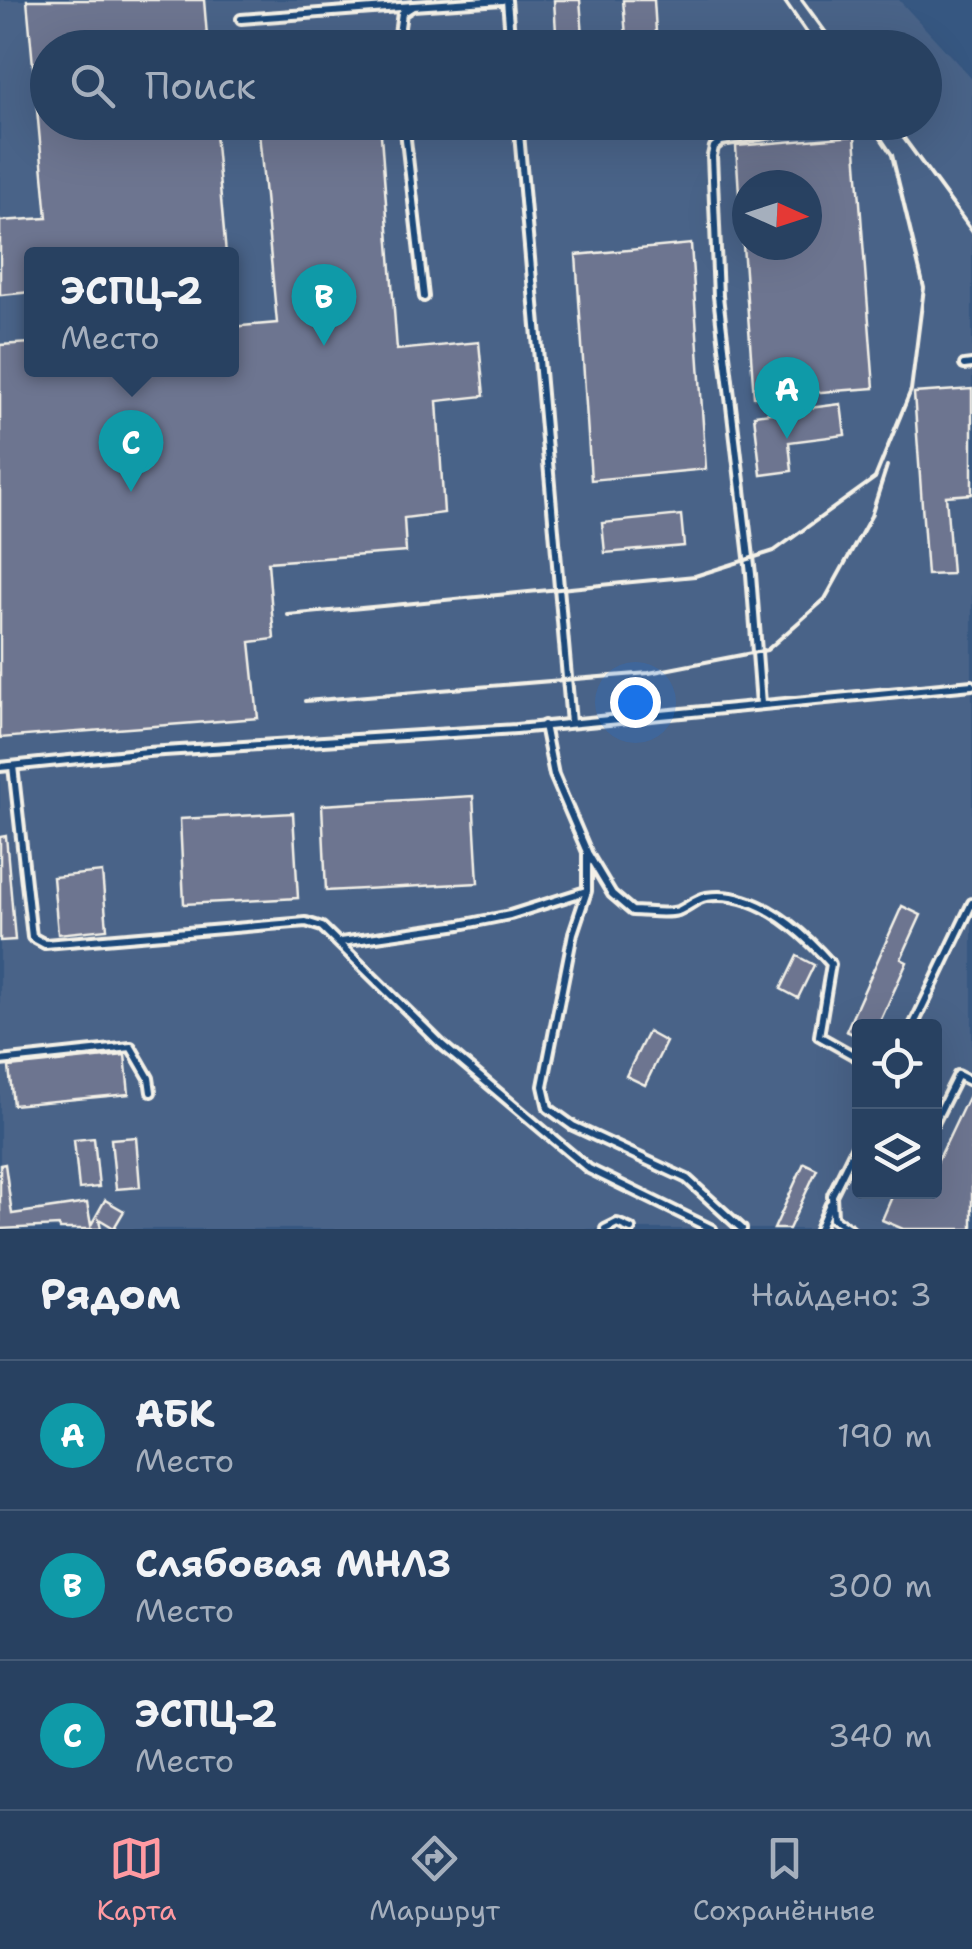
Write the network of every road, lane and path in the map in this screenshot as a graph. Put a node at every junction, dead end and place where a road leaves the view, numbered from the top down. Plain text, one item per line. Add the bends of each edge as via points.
1 (505, 0) edge
2 (412, 6) junction
3 (241, 19) dead end
4 (400, 30) edge
5 (509, 30) edge
6 (406, 140) edge
7 (520, 140) edge
8 (727, 140) edge
9 (424, 297) dead end
10 (972, 684) edge
11 (761, 704) junction
12 (571, 722) junction
13 (544, 726) junction
14 (13, 766) junction
15 (0, 767) edge
16 (587, 852) junction
17 (587, 891) junction
18 (972, 904) edge
19 (341, 942) junction
20 (916, 1019) edge
21 (852, 1055) edge
22 (0, 1061) edge
23 (972, 1082) edge
24 (151, 1092) dead end
25 (941, 1109) edge
26 (852, 1155) edge
27 (830, 1203) junction
28 (605, 1229) edge
29 (631, 1229) edge
30 (712, 1229) edge
31 (742, 1229) edge
32 (819, 1229) edge
33 (850, 1229) edge

1 - 2 lane
1 - 5 lane
2 - 3 lane
2 - 4 lane via 402,12
6 - 9 lane
7 - 12 lane
8 - 11 lane via 712,156 718,296
10 - 11 lane
11 - 12 lane
12 - 13 lane
13 - 14 lane
13 - 16 lane via 554,775
14 - 15 lane
14 - 19 lane via 32,938 45,944 306,922
16 - 17 lane
16 - 21 lane via 612,894 632,911 676,912 703,897 729,897 766,908 812,942 832,964 819,1036
17 - 19 lane via 460,926
17 - 31 lane via 549,1044 543,1086 548,1108 687,1179
18 - 20 lane
19 - 30 lane via 441,1044 589,1169
22 - 24 lane via 130,1047
23 - 25 lane via 958,1075
26 - 27 lane
27 - 32 lane
27 - 33 lane via 833,1218
28 - 29 lane via 617,1223

